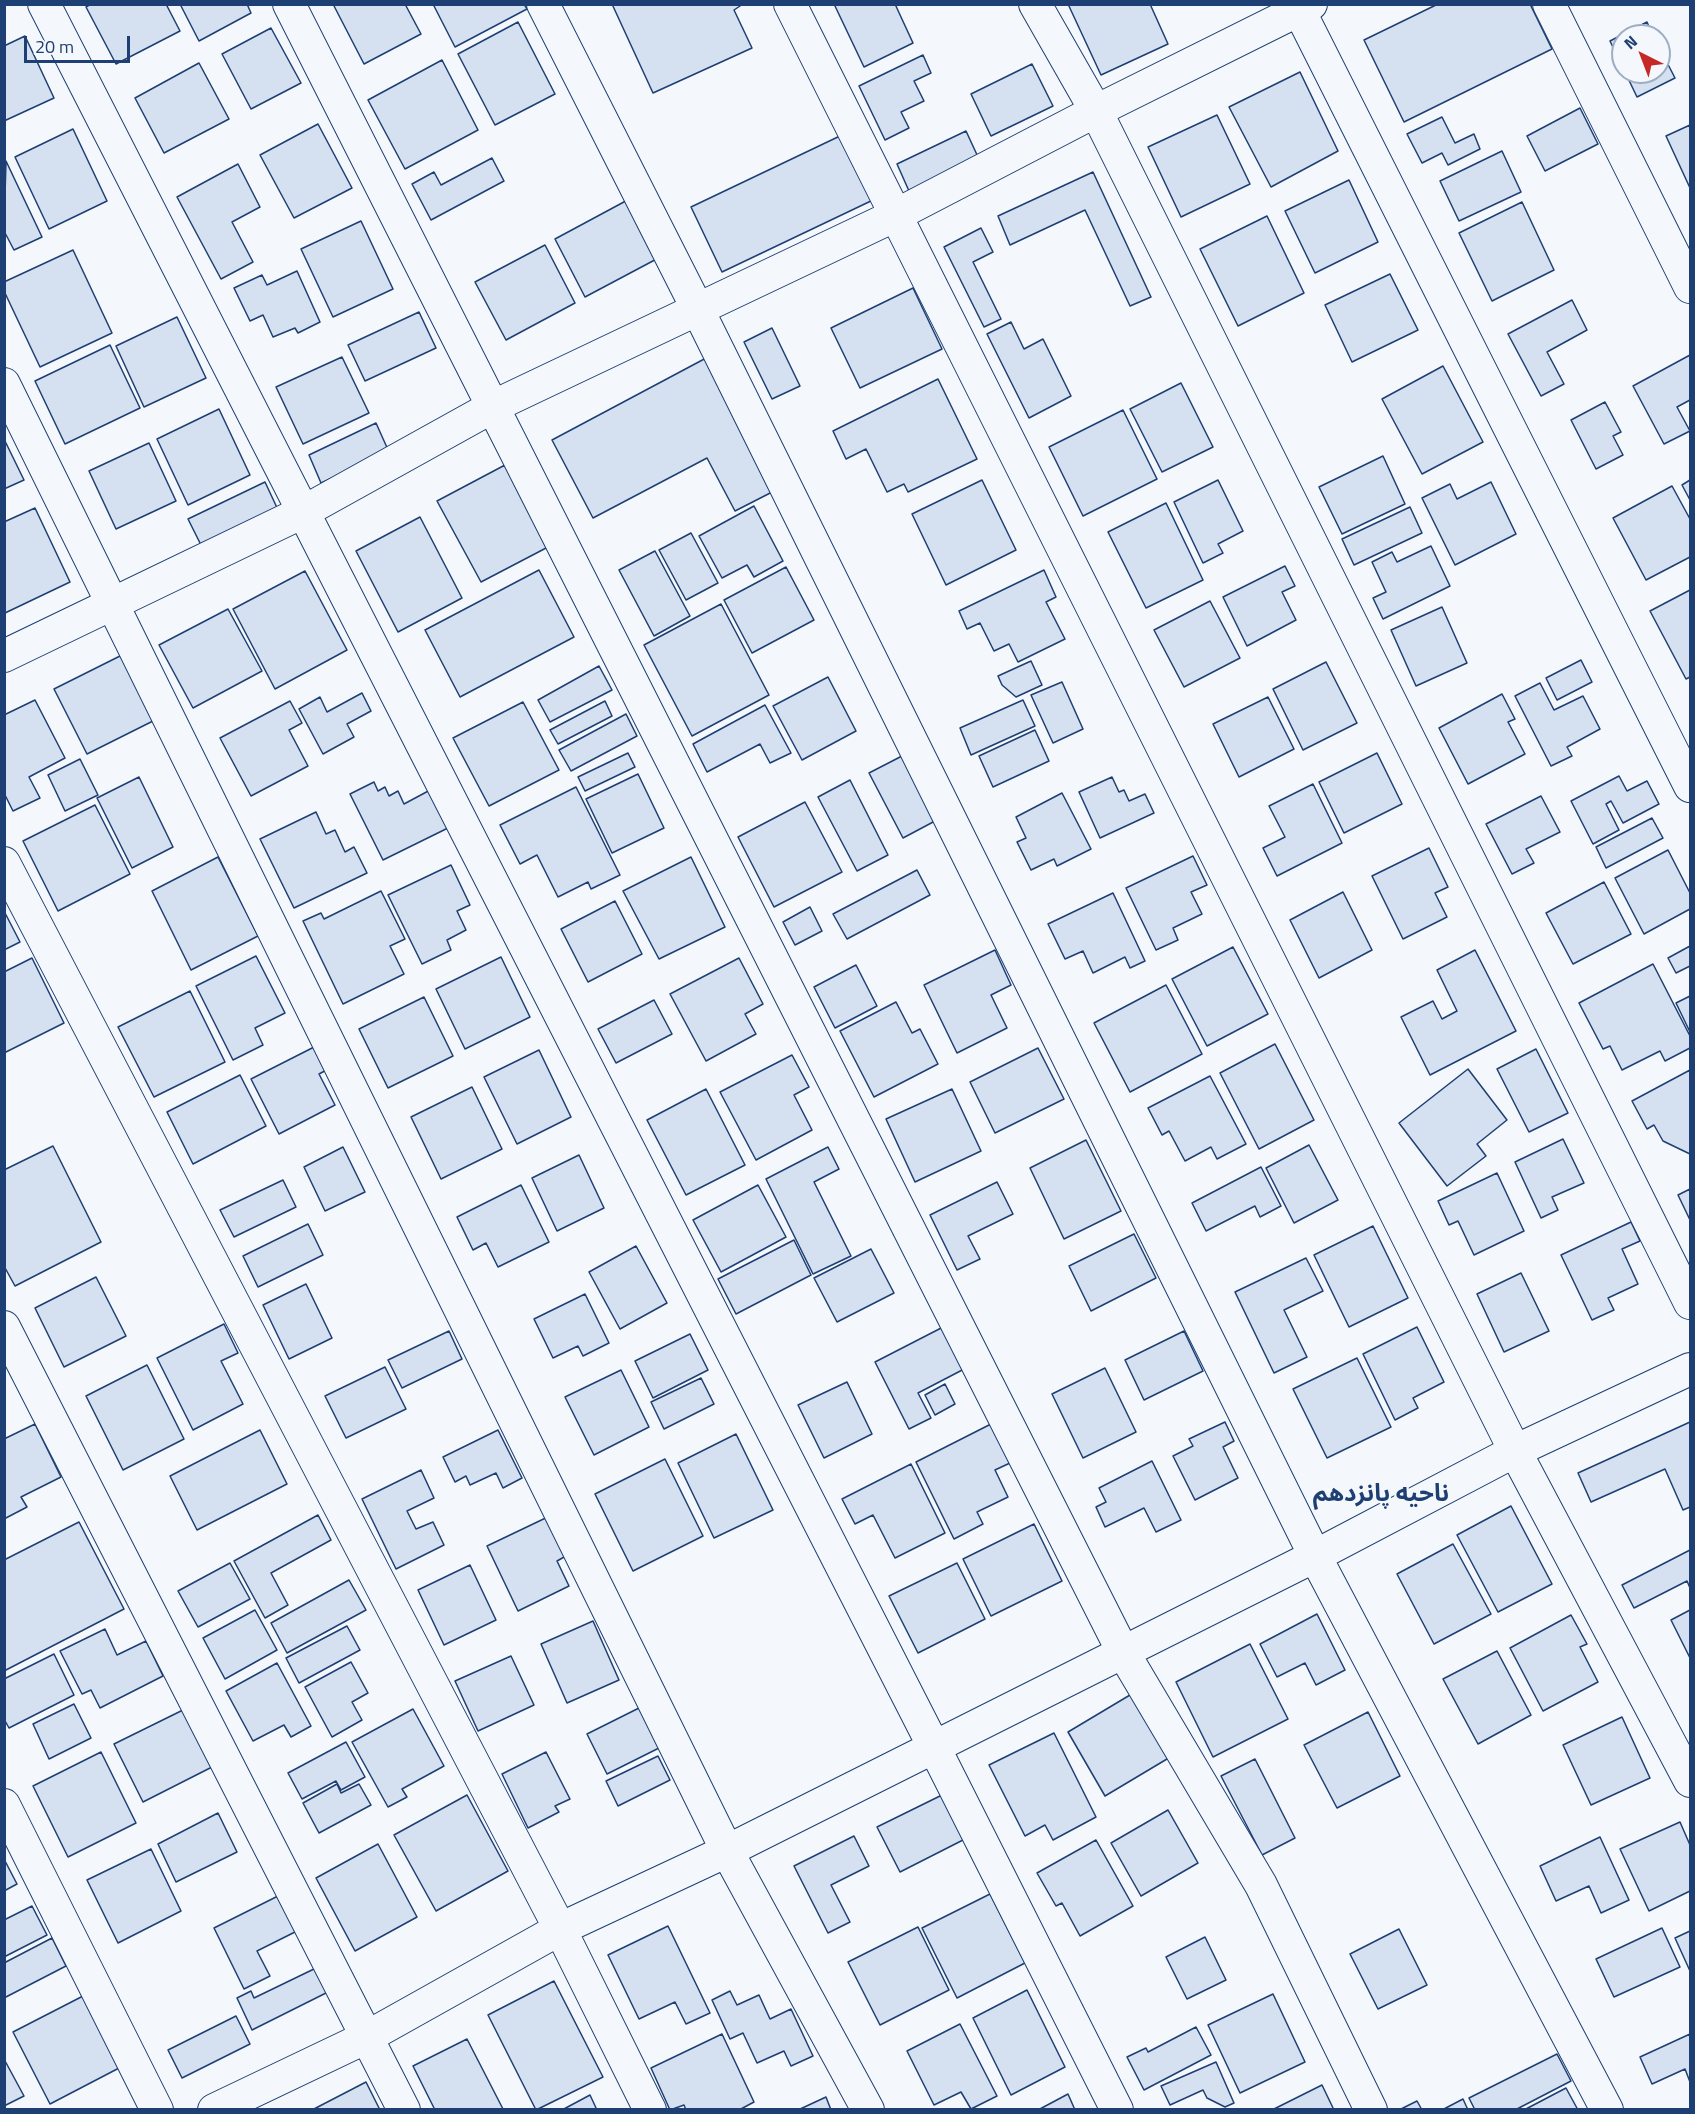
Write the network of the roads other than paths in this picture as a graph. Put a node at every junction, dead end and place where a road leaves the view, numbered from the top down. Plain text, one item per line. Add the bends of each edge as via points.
1 (44, 4) edge
2 (289, 4) edge
3 (543, 4) edge
4 (790, 4) edge
5 (1035, 4) edge
6 (1549, 4) edge
7 (1302, 6) edge
8 (1096, 111) junction
9 (894, 216) junction
10 (1690, 287) edge
11 (698, 310) junction
12 (4, 384) edge
13 (494, 406) junction
14 (303, 512) junction
15 (113, 603) junction
16 (4, 656) edge
17 (1690, 786) edge
18 (4, 863) edge
19 (1690, 1303) edge
20 (4, 1327) edge
21 (1690, 1369) edge
22 (1515, 1451) junction
23 (1315, 1556) junction
24 (1123, 1652) junction
25 (934, 1747) junction
26 (1690, 1780) edge
27 (4, 1805) edge
28 (728, 1851) junction
29 (560, 1929) junction
30 (367, 2037) junction
31 (157, 2109) edge
32 (214, 2109) edge
33 (404, 2109) edge
34 (650, 2109) edge
35 (868, 2109) edge
36 (1117, 2109) edge
37 (1371, 2109) edge
38 (1606, 2109) edge

1 - 14 street
2 - 13 street
3 - 11 street
4 - 9 street
5 - 8 street
6 - 10 street
7 - 8 street
7 - 17 street
8 - 9 street
8 - 19 street
9 - 11 street
9 - 22 street
11 - 13 street
11 - 23 street
12 - 15 street
13 - 14 street
13 - 24 street
14 - 15 street
14 - 25 street
15 - 16 street
15 - 28 street
18 - 29 street
20 - 30 street
21 - 22 street
22 - 23 street
22 - 26 street
23 - 24 street
23 - 38 street
24 - 25 street
24 - 37 street via 1261,1885
25 - 28 street
25 - 36 street
27 - 31 street
28 - 29 street
28 - 35 street
29 - 30 street
29 - 34 street
30 - 32 street
30 - 33 street

